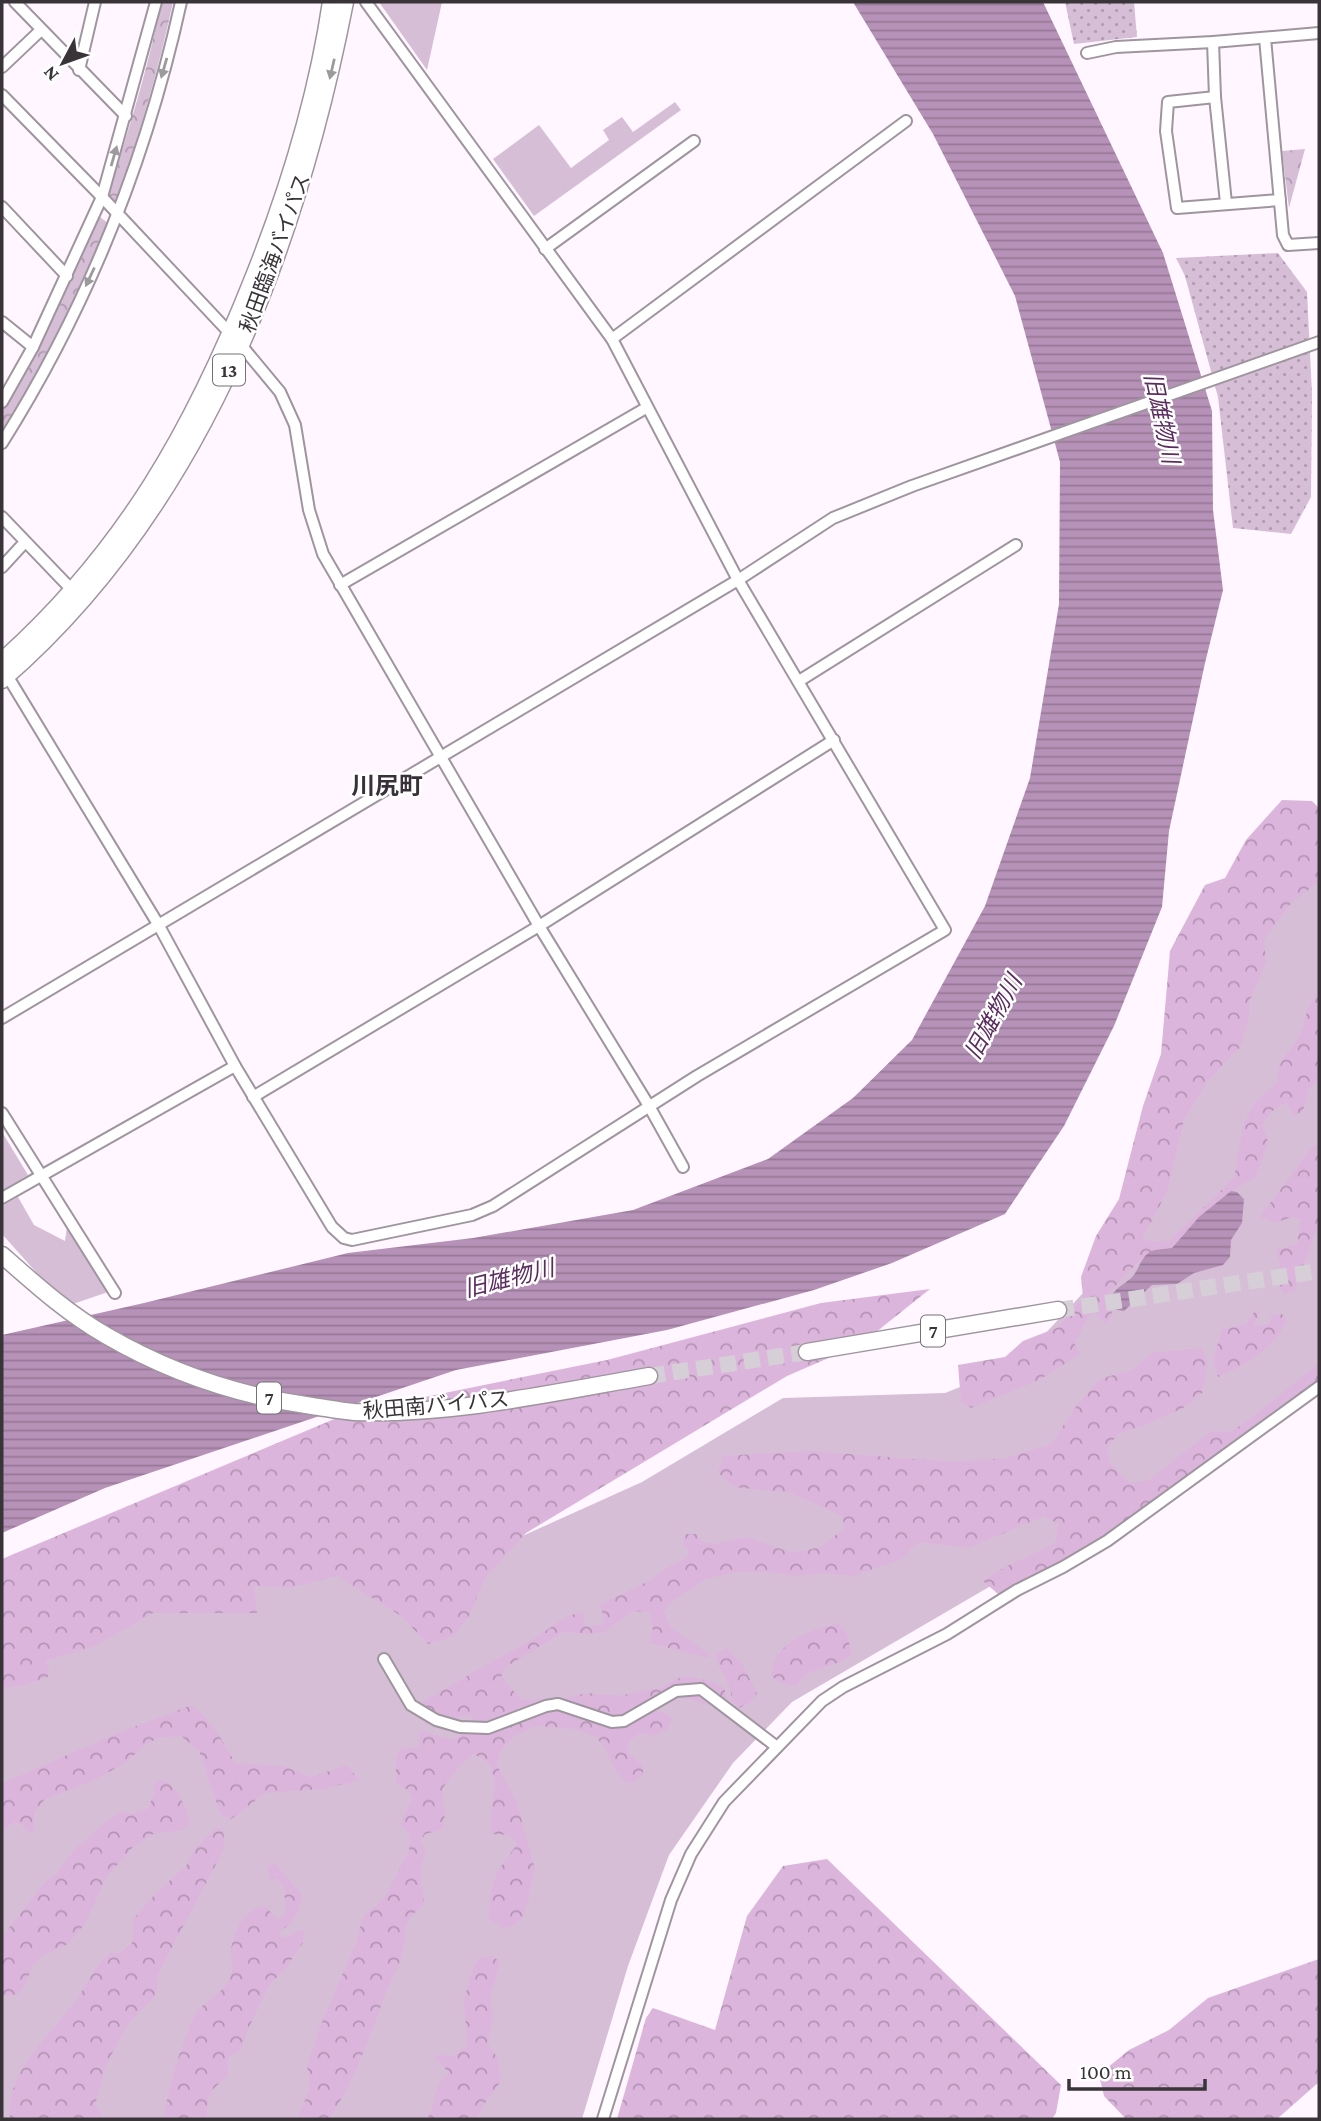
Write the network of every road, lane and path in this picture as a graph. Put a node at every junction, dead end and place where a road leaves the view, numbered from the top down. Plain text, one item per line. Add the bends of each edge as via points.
1 (15, 2) edge
2 (95, 2) edge
3 (156, 2) edge
4 (181, 2) edge
5 (331, 2) edge
6 (345, 2) edge
7 (366, 2) edge
8 (41, 30) junction
9 (1319, 33) edge
10 (1265, 38) junction
11 (1213, 42) junction
12 (1087, 53) dead end
13 (2, 67) edge
14 (79, 69) junction
15 (2, 95) edge
16 (1215, 97) junction
17 (126, 116) junction
18 (906, 121) dead end
19 (694, 141) dead end
20 (102, 197) junction
21 (1280, 200) junction
22 (1226, 203) junction
23 (2, 207) edge
24 (118, 215) junction
25 (1319, 243) edge
26 (545, 249) junction
27 (67, 276) junction
28 (2, 322) edge
29 (612, 339) junction
30 (236, 340) junction
31 (1319, 342) edge
32 (33, 347) junction
33 (2, 402) edge
34 (646, 408) junction
35 (2, 443) edge
36 (2, 517) edge
37 (25, 542) junction
38 (1016, 545) dead end
39 (2, 568) edge
40 (738, 580) junction
41 (340, 585) junction
42 (73, 591) junction
43 (3, 671) edge
44 (799, 681) junction
45 (834, 740) junction
46 (440, 756) junction
47 (158, 924) junction
48 (538, 926) junction
49 (2, 1018) edge
50 (235, 1066) junction
51 (253, 1097) junction
52 (649, 1106) junction
53 (2, 1113) edge
54 (683, 1167) dead end
55 (41, 1176) junction
56 (2, 1198) edge
57 (2, 1245) edge
58 (2, 1255) edge
59 (39, 1288) junction
60 (115, 1293) dead end
61 (1058, 1310) tunnel mouth
62 (807, 1352) tunnel mouth
63 (649, 1376) tunnel mouth
64 (1319, 1387) edge
65 (384, 1659) dead end
66 (777, 1747) junction
67 (603, 2119) edge

1 - 8 street
2 - 14 street
3 - 17 street
4 -> 24 street
5 - 30 highway, 秋田臨海バイパス / 13 via 300,142
6 -> 30 highway, 秋田臨海バイパス / 13 via 304,173
7 - 26 street
8 - 13 street
8 - 14 street
9 - 10 street
10 - 11 street
10 - 21 street
11 - 12 street
11 - 16 street
14 - 17 street
15 - 20 street
16 - 22 street
16 - 22 street via 1168,102 1166,131 1177,208
20 -> 17 street
18 - 29 street
19 - 26 street
20 - 24 street
20 - 27 street
21 - 22 street
21 - 25 street via 1288,245
23 - 27 street
24 - 30 street
24 -> 35 street via 57,348
26 - 29 street
27 - 32 street
28 - 32 street
29 - 34 street
30 - 41 street via 288,406 315,529
30 - 42 highway, 秋田臨海バイパス / 13 via 162,469
30 - 43 highway, 秋田臨海バイパス / 13 via 192,443 147,517 56,628
31 - 40 street via 833,518
32 - 33 street
34 - 40 street
34 - 41 street
36 - 37 street
37 - 39 street
37 - 42 street
38 - 44 street
40 - 44 street
40 - 46 street
41 - 46 street
42 - 43 highway, 秋田臨海バイパス / 13
43 - 47 street
44 - 45 street
45 - 48 street
45 - 52 street via 945,930
46 - 47 street
46 - 48 street
47 - 49 street
47 - 50 street
48 - 51 street
48 - 52 street
50 - 51 street
50 - 55 street
51 - 52 street via 332,1227 352,1240 483,1211
52 - 54 street
53 - 55 street
55 - 56 street
55 - 60 street
57 - 59 highway, 秋田南バイパス / 7
58 - 59 highway, 秋田南バイパス / 7
59 - 63 highway, 秋田南バイパス / 7 via 106,1336 167,1367 284,1402 351,1412 504,1401
61 - 62 highway, 7
64 - 66 street via 1107,1541 947,1634 843,1687 822,1701
65 - 66 street via 411,1705 460,1727 488,1728 558,1704 612,1722 624,1721 676,1691 701,1689
66 - 67 street via 724,1802 691,1854 671,1900

